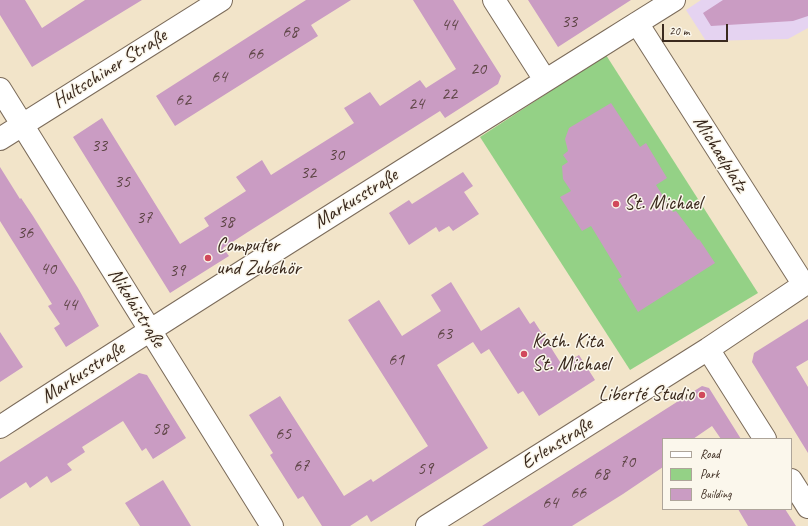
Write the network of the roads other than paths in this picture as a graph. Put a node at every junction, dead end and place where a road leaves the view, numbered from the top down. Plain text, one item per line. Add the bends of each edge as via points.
1 (221, 0) edge
2 (494, 0) edge
3 (674, 0) edge
4 (638, 23) junction
5 (545, 80) junction
6 (0, 88) edge
7 (22, 125) junction
8 (0, 139) edge
9 (806, 283) edge
10 (149, 330) junction
11 (708, 348) junction
12 (0, 427) edge
13 (764, 438) edge
14 (792, 482) edge
15 (808, 507) edge
16 (272, 526) edge
17 (427, 526) edge

1 - 7 street, Hultschiner Straße
2 - 5 street
3 - 4 street, Markusstraße
4 - 5 street, Markusstraße
4 - 9 street, Michaelplatz via 777,245
5 - 10 street, Markusstraße
6 - 7 street, Nikolaistraße
7 - 8 street, Hultschiner Straße
7 - 10 street, Nikolaistraße
9 - 11 street, Erlenstraße
10 - 12 street, Markusstraße
10 - 16 street, Nikolaistraße
11 - 13 street
11 - 17 street, Erlenstraße
14 - 15 street

